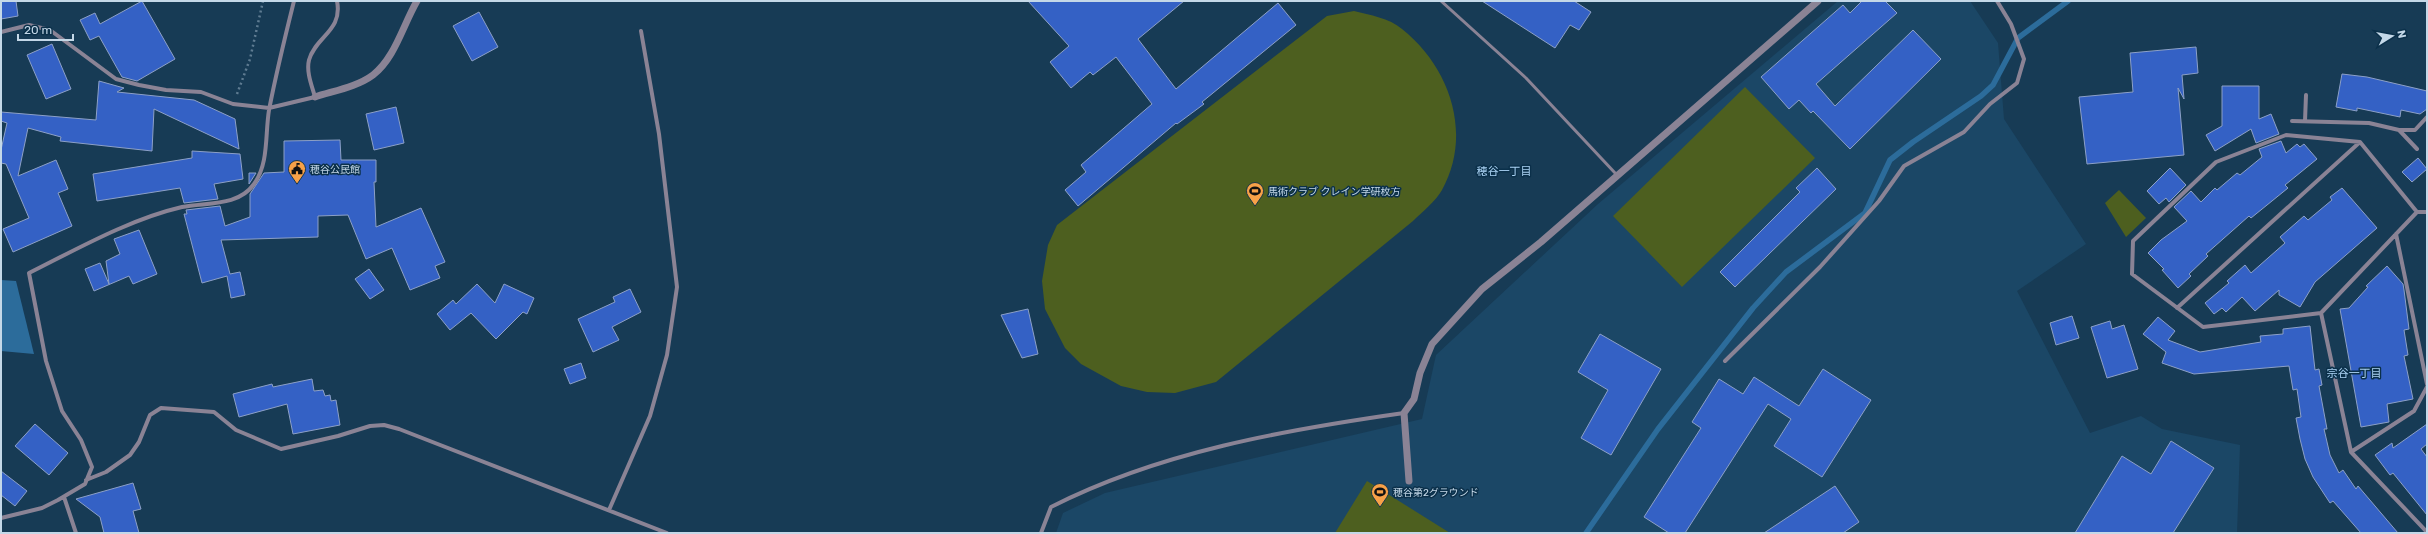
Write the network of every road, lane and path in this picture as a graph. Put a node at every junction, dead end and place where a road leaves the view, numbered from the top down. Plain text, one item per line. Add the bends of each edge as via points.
1 (263, 1) edge
2 (294, 1) edge
3 (337, 1) edge
4 (417, 1) edge
5 (1441, 1) edge
6 (1818, 1) edge
7 (1997, 1) edge
8 (641, 31) dead end
9 (1, 32) edge
10 (2306, 95) dead end
11 (315, 97) junction
12 (233, 104) junction
13 (269, 108) junction
14 (2427, 117) edge
15 (2292, 120) dead end
16 (2305, 121) junction
17 (2399, 130) junction
18 (2360, 142) junction
19 (2417, 149) dead end
20 (1616, 174) junction
21 (2418, 212) junction
22 (2427, 212) edge
23 (2396, 234) junction
24 (2177, 308) junction
25 (2321, 313) junction
26 (1725, 361) dead end
27 (2427, 384) edge
28 (2427, 387) edge
29 (1404, 413) junction
30 (2351, 452) junction
31 (86, 480) junction
32 (1409, 481) dead end
33 (64, 497) junction
34 (609, 510) junction
35 (1, 518) edge
36 (2427, 532) edge
37 (76, 533) edge
38 (667, 533) edge
39 (1041, 533) edge

1 - 12 path via 250,59
2 - 13 street
3 - 11 street via 337,21 309,60 309,73
4 - 11 street via 389,56 373,75 357,84
5 - 20 lane via 1526,78
6 - 20 street
7 - 26 street via 2011,24 2024,59 2017,83 1990,104 1964,132 1904,166 1879,201 1820,267
8 - 34 street via 659,134 677,287 667,355 650,416
9 - 12 street via 29,25 50,30 116,79 166,90 201,92
10 - 16 street
11 - 13 street
12 - 13 street
13 - 31 street via 261,172 244,195 216,204 183,207 151,216 29,273 46,361 62,411 81,440 92,467
14 - 17 street via 2415,130
15 - 16 street
16 - 17 street via 2369,123
17 - 19 street
18 - 21 street
18 - 24 street
18 - 24 street via 2286,135 2216,162 2133,241 2132,274
20 - 29 street via 1541,242 1482,289 1432,344 1420,373 1414,399
21 - 22 street
21 - 23 street
23 - 25 street
23 - 27 street
24 - 25 street via 2203,327
25 - 30 street
28 - 30 street via 2414,411
29 - 32 street
29 - 39 street via 1335,423 1205,450 1092,486 1051,508
30 - 36 street
31 - 33 street via 85,484
31 - 34 street via 106,472 130,455 139,442 150,415 161,408 214,412 236,430 281,449 370,426 384,425
33 - 35 street via 42,508
33 - 37 street
34 - 38 street

